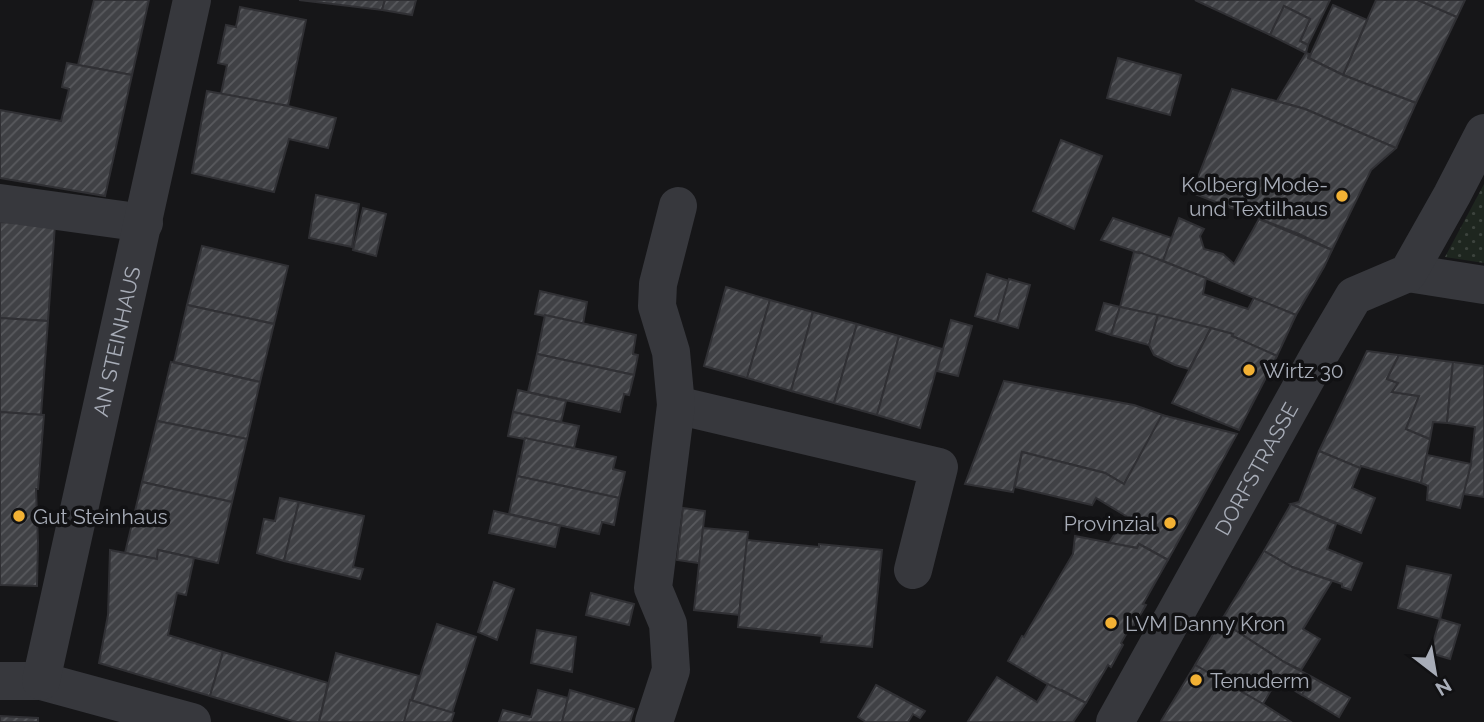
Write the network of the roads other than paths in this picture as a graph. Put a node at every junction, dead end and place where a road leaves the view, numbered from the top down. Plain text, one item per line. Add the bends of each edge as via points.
1 (192, 0) edge
2 (1484, 134) edge
3 (0, 203) edge
4 (678, 206) dead end
5 (144, 223) junction
6 (1408, 273) junction
7 (1484, 285) edge
8 (676, 405) junction
9 (913, 570) dead end
10 (0, 681) edge
11 (41, 681) junction
12 (192, 722) edge
13 (654, 722) edge
14 (1115, 722) edge

1 - 5 street, AN STEINHAUS
2 - 6 street
3 - 5 street
4 - 8 street via 658,284 657,306 671,352
5 - 11 street, AN STEINHAUS
6 - 7 street
6 - 14 street, DORFSTRASSE via 1354,296
8 - 9 street via 939,467
8 - 13 street via 653,588 668,624 671,670
10 - 11 street
11 - 12 street

